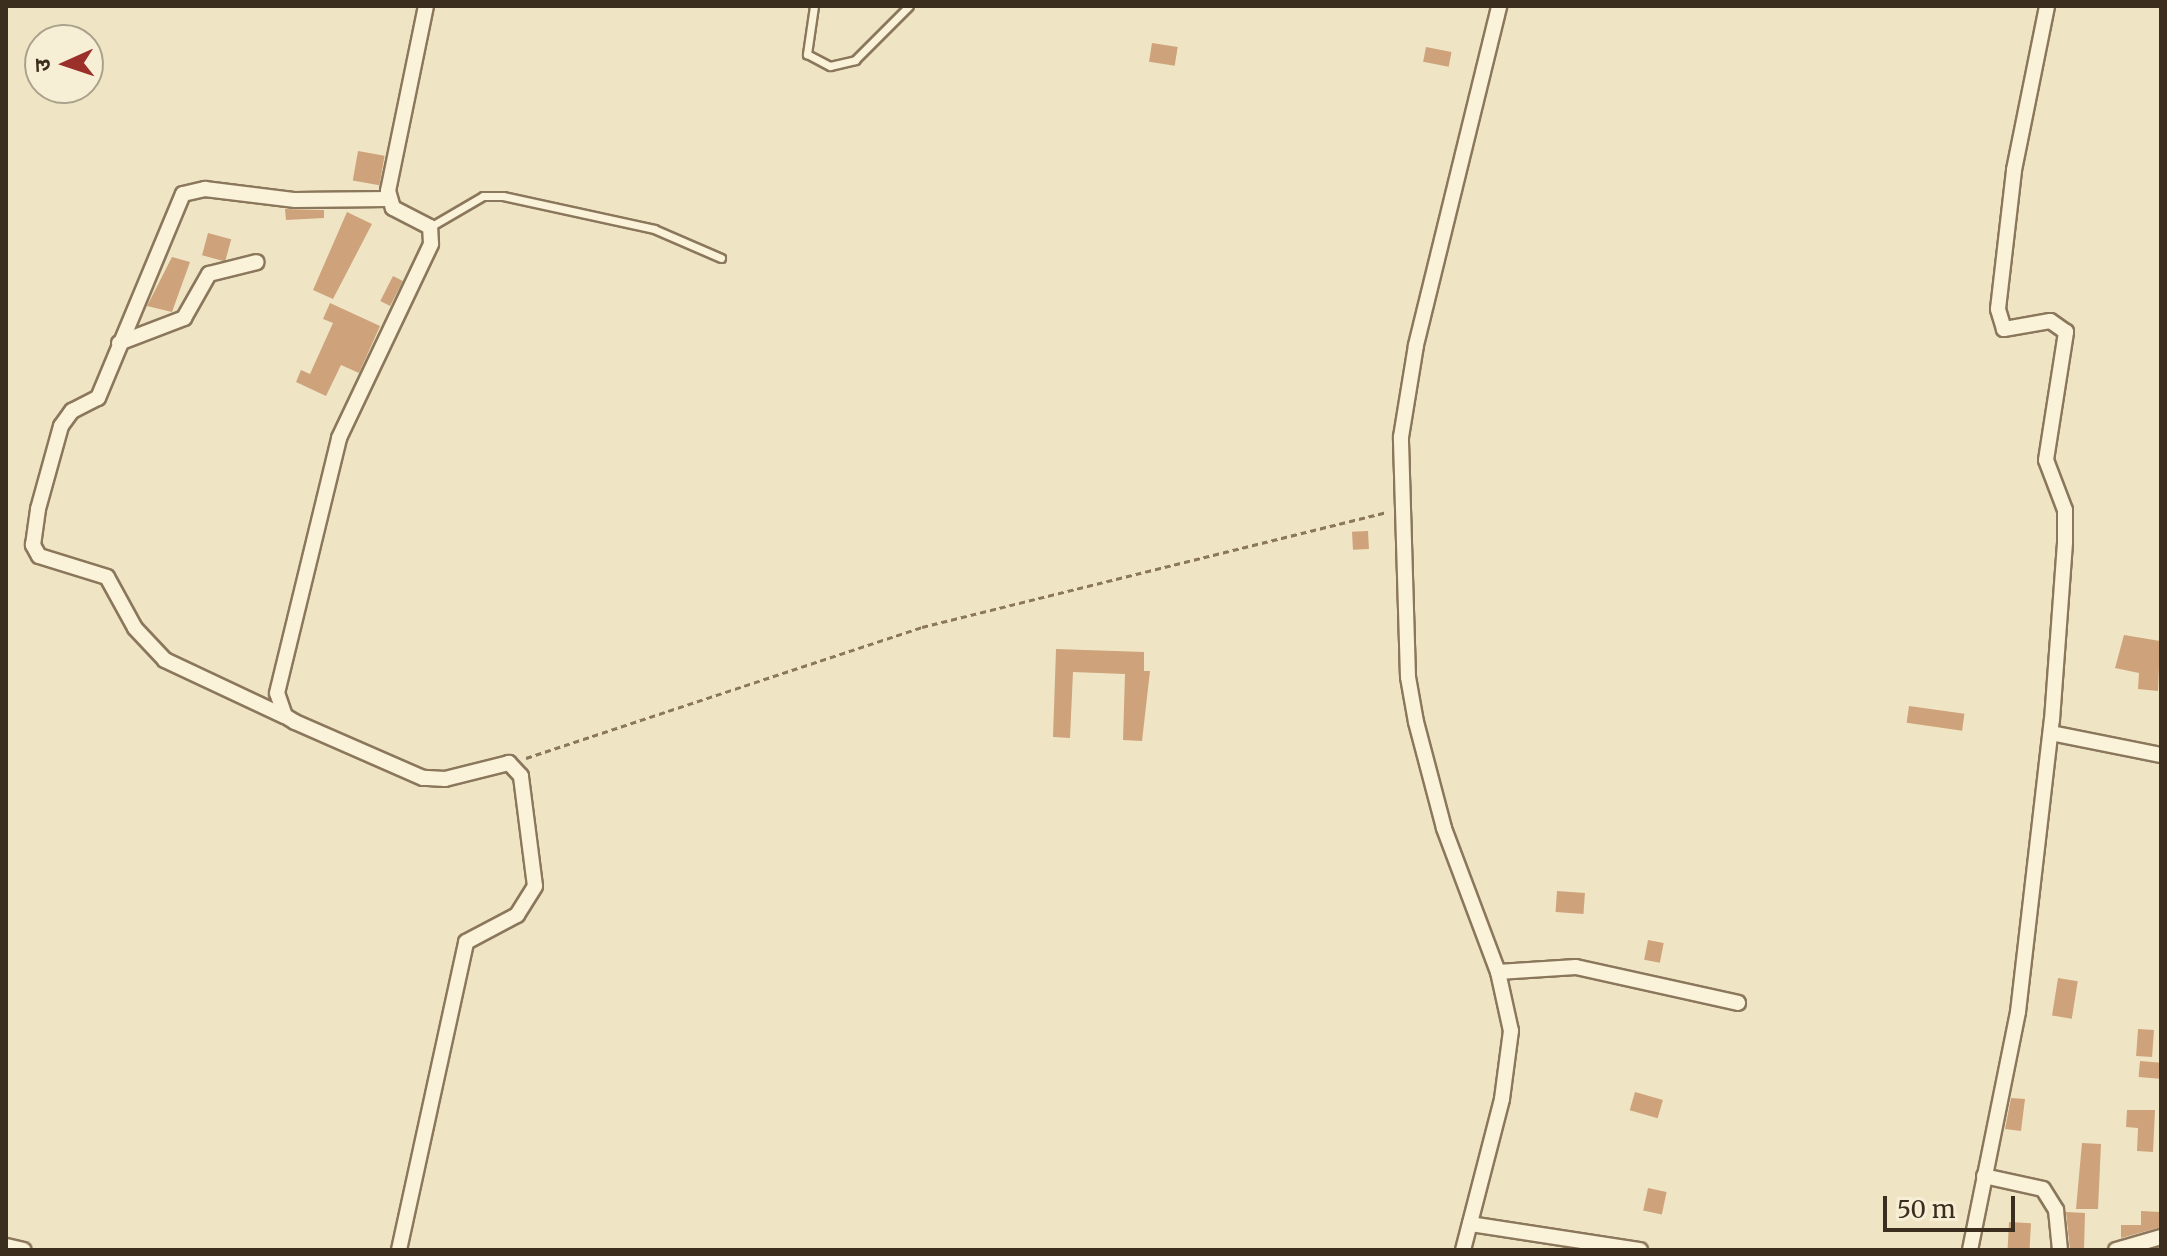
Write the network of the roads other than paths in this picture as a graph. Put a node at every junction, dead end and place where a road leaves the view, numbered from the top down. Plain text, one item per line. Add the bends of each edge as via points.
1 (426, 6) edge
2 (814, 6) edge
3 (909, 6) edge
4 (1499, 6) edge
5 (2047, 6) edge
6 (388, 199) junction
7 (430, 227) junction
8 (721, 258) dead end
9 (257, 262) dead end
10 (119, 343) junction
11 (285, 716) junction
12 (2051, 733) junction
13 (2161, 755) edge
14 (1498, 972) junction
15 (1738, 1003) dead end
16 (1984, 1176) junction
17 (1470, 1224) junction
18 (2161, 1237) edge
19 (6, 1246) edge
20 (24, 1250) edge
21 (399, 1250) edge
22 (1463, 1250) edge
23 (1640, 1250) edge
24 (1970, 1250) edge
25 (2060, 1250) edge
26 (2116, 1250) edge

1 - 6 street
2 - 3 lane via 807,54 830,66 855,60
4 - 14 street via 1412,370 1401,437 1416,722 1444,828
5 - 12 street via 2014,170 1998,309 2000,324 2012,331 2057,322 2067,344 2046,460 2066,520
6 - 7 street via 397,211
6 - 10 street via 295,200 205,189 183,194 153,278
7 - 8 lane via 483,196 503,196 654,229
7 - 11 street via 431,244 339,438 280,673 279,705
9 - 10 street via 209,274 184,318
10 - 11 street via 98,398 72,411 61,426 38,509 35,551 107,577 135,628 165,660
11 - 21 street via 433,781 515,764 535,886 517,915 466,942
12 - 13 street
12 - 16 street via 2018,1012
14 - 15 street via 1576,967
14 - 17 street via 1511,1031 1509,1066
16 - 24 street
16 - 25 street via 2043,1189 2056,1210
17 - 22 street
17 - 23 street
18 - 26 street
19 - 20 street

